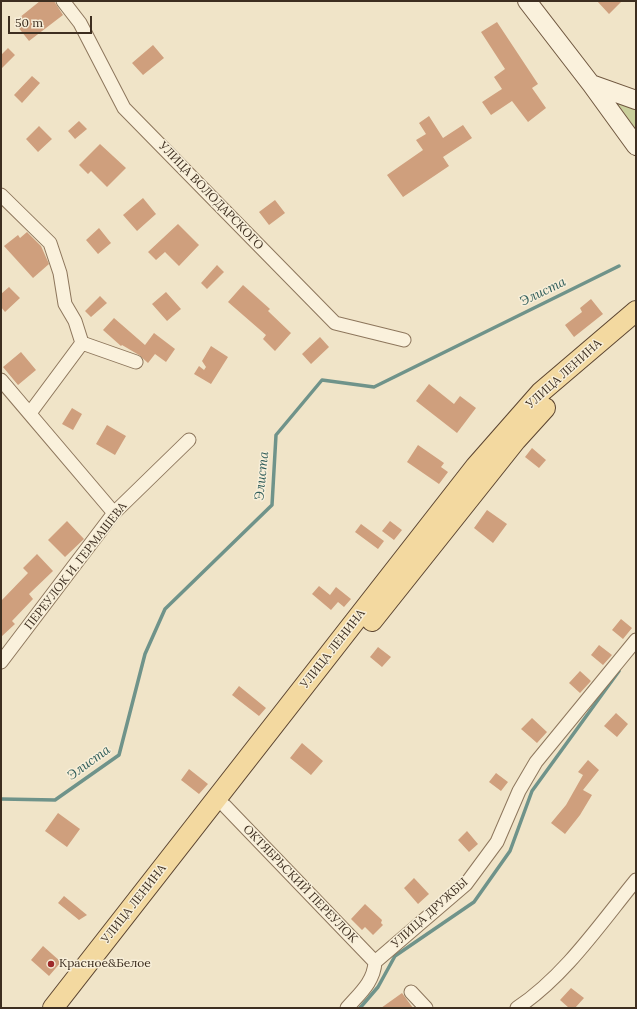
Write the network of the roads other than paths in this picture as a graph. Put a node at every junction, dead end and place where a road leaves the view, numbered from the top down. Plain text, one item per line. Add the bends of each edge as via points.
1 (63, 1) edge
2 (527, 1) edge
3 (592, 84) junction
4 (636, 100) edge
5 (636, 146) edge
6 (1, 195) edge
7 (636, 312) edge
8 (636, 330) edge
9 (404, 340) dead end
10 (82, 343) junction
11 (136, 362) dead end
12 (1, 380) edge
13 (30, 413) junction
14 (189, 440) dead end
15 (114, 513) junction
16 (636, 640) edge
17 (1, 662) edge
18 (225, 806) junction
19 (636, 880) edge
20 (375, 962) junction
21 (412, 992) dead end
22 (53, 1008) edge
23 (68, 1008) edge
24 (347, 1008) edge
25 (426, 1008) edge
26 (517, 1008) edge

1 - 9 street, УЛИЦА ВОЛОДАРСКОГО via 80,23 124,108 335,323
2 - 3 street
3 - 4 street
3 - 5 street
6 - 10 street via 50,243 60,273 65,304 75,321
7 - 22 main road, УЛИЦА ЛЕНИНА via 541,392 486,454
8 - 18 main road, УЛИЦА ЛЕНИНА via 551,401 516,440
10 - 11 street
10 - 13 street
12 - 13 street
13 - 15 street
14 - 15 street, ПЕРЕУЛОК И. ГЕРМАШЕВА
15 - 17 street, ПЕРЕУЛОК И. ГЕРМАШЕВА
16 - 20 street, УЛИЦА ДРУЖБЫ via 536,762 519,791 497,842 466,884
18 - 20 street, ОКТЯБРЬСКИЙ ПЕРЕУЛОК
18 - 23 main road, УЛИЦА ЛЕНИНА
19 - 26 street via 568,963 535,996
20 - 24 street via 375,972 371,980
21 - 25 street

